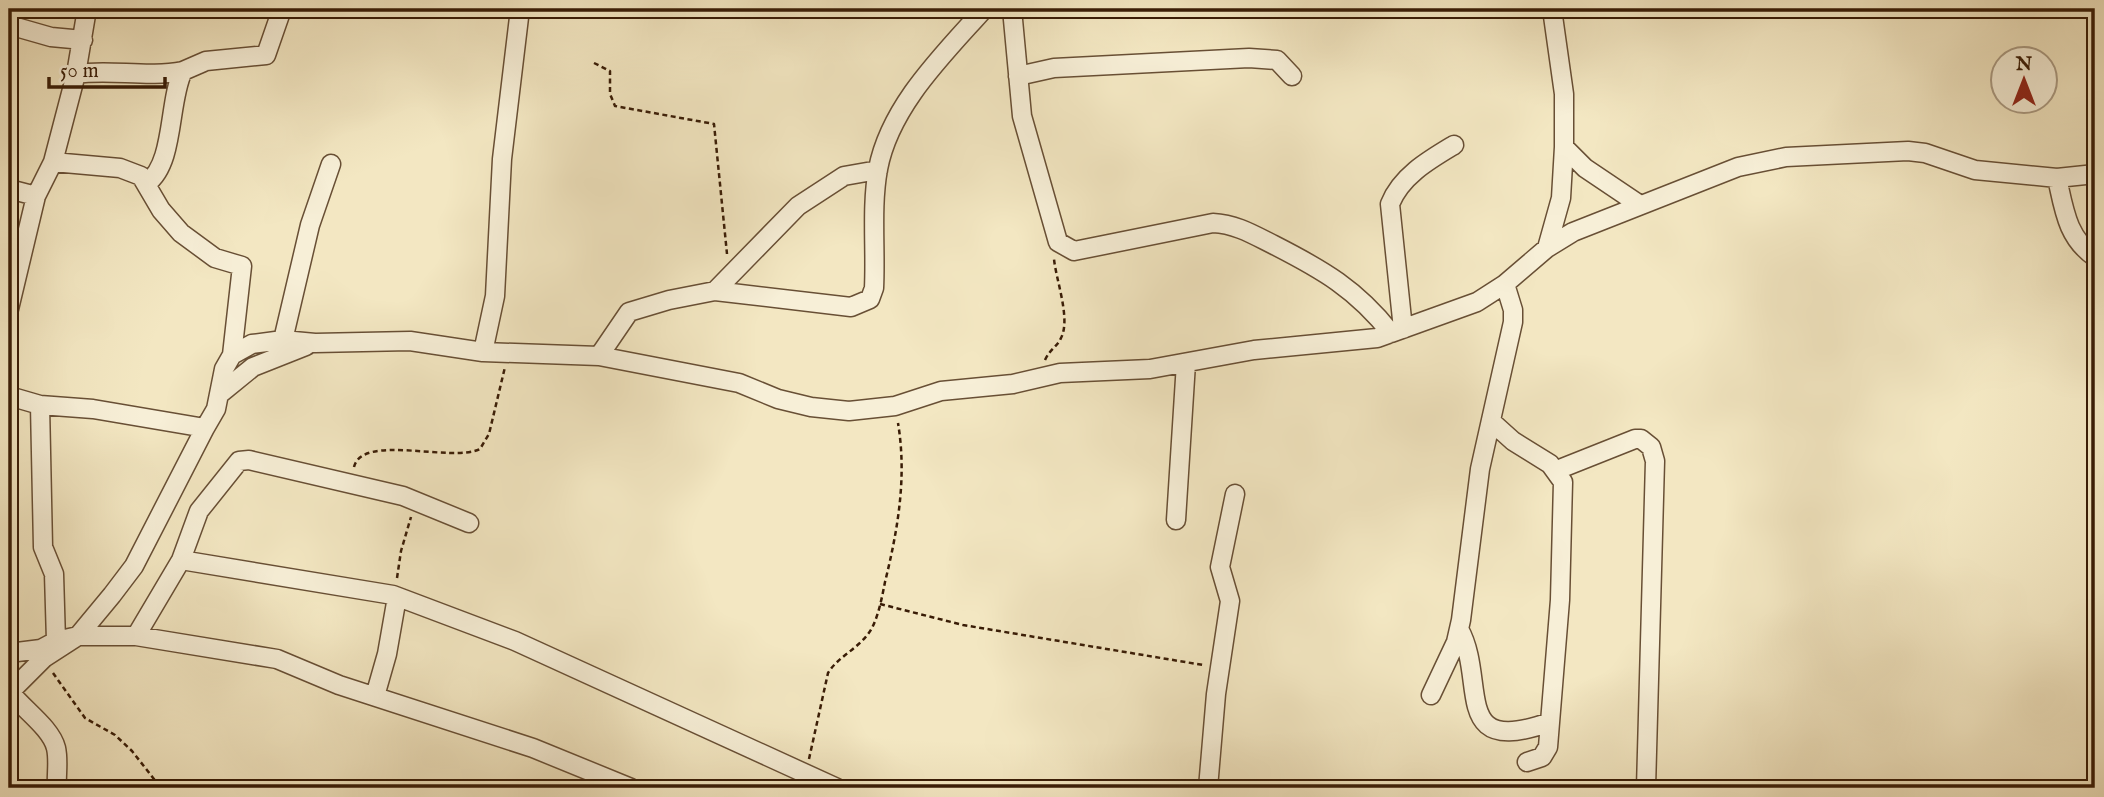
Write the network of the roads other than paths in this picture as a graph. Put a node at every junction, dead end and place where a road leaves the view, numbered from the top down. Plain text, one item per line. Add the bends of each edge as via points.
1 (87, 9) edge
2 (282, 9) edge
3 (520, 9) edge
4 (984, 9) edge
5 (1012, 9) edge
6 (1552, 9) edge
7 (9, 24) edge
8 (83, 40) junction
9 (183, 71) junction
10 (76, 74) junction
11 (1018, 76) junction
12 (1292, 76) dead end
13 (1454, 145) dead end
14 (1564, 147) junction
15 (53, 162) junction
16 (331, 164) dead end
17 (878, 170) junction
18 (2095, 174) edge
19 (2057, 178) junction
20 (147, 183) junction
21 (9, 189) edge
22 (36, 196) junction
23 (1640, 205) junction
24 (1547, 247) junction
25 (2095, 257) edge
26 (1505, 284) junction
27 (715, 291) junction
28 (9, 309) edge
29 (1397, 331) junction
30 (283, 340) junction
31 (314, 343) junction
32 (483, 352) junction
33 (232, 355) junction
34 (599, 356) junction
35 (1186, 363) junction
36 (221, 393) junction
37 (9, 396) edge
38 (40, 405) junction
39 (1493, 423) junction
40 (205, 428) junction
41 (1557, 470) junction
42 (1235, 494) dead end
43 (1176, 520) dead end
44 (469, 523) dead end
45 (181, 560) junction
46 (396, 596) junction
47 (1459, 629) junction
48 (78, 636) junction
49 (136, 636) junction
50 (56, 640) junction
51 (9, 653) edge
52 (9, 692) edge
53 (1431, 695) dead end
54 (375, 696) junction
55 (1550, 722) junction
56 (1527, 762) dead end
57 (57, 788) edge
58 (631, 788) edge
59 (837, 788) edge
60 (1208, 788) edge
61 (1646, 788) edge

1 - 8 street
2 - 9 street via 266,55 206,61
3 - 32 street via 502,159 495,296
4 - 17 street via 902,110
5 - 11 street
6 - 14 street via 1564,94
7 - 8 street via 51,37
8 - 10 street
9 - 10 street
9 - 20 street via 163,157
10 - 15 street
11 - 12 street via 1054,68 1249,58 1277,60
11 - 29 street via 1022,116 1058,242 1074,251 1213,223 1235,226 1326,272
13 - 29 street via 1418,169 1390,204
14 - 23 street
14 - 24 street via 1561,198
15 - 20 street via 120,167
15 - 22 street
16 - 30 street via 310,225
17 - 27 street via 844,176 798,206
17 - 27 street via 874,288 865,304 851,307
18 - 19 street
19 - 23 street via 1975,170 1916,151 1831,153 1749,164
19 - 25 street via 2069,228 2082,248
20 - 33 street via 161,211 181,233 215,258 242,266
21 - 22 street
22 - 28 street
23 - 24 street
24 - 26 street
26 - 29 street via 1477,302
26 - 39 street via 1513,322
27 - 34 street via 629,312
29 - 35 street via 1377,338 1254,350
30 - 31 street
30 - 33 street via 251,344
31 - 32 street via 410,341
31 - 36 street via 270,358
32 - 34 street
33 - 36 street
34 - 35 street via 739,383 821,409 867,410 941,391 1071,372
35 - 43 street
36 - 40 street
37 - 38 street
38 - 40 street
38 - 50 street via 43,547 54,574
39 - 41 street
39 - 47 street via 1480,469
40 - 48 street via 134,566
41 - 55 street via 1564,495
41 - 61 street via 1635,439 1651,447 1656,461
42 - 60 street via 1220,567 1230,601
44 - 45 street via 352,484 239,461 199,511
45 - 46 street
45 - 49 street
46 - 54 street
46 - 59 street via 514,641
47 - 53 street
47 - 55 street via 1470,651 1475,704 1484,725 1514,730
48 - 49 street
48 - 50 street
48 - 52 street via 44,658
49 - 54 street via 277,659
50 - 51 street via 41,649
52 - 57 street via 52,737 57,751
54 - 58 street via 533,748
55 - 56 street via 1546,753

